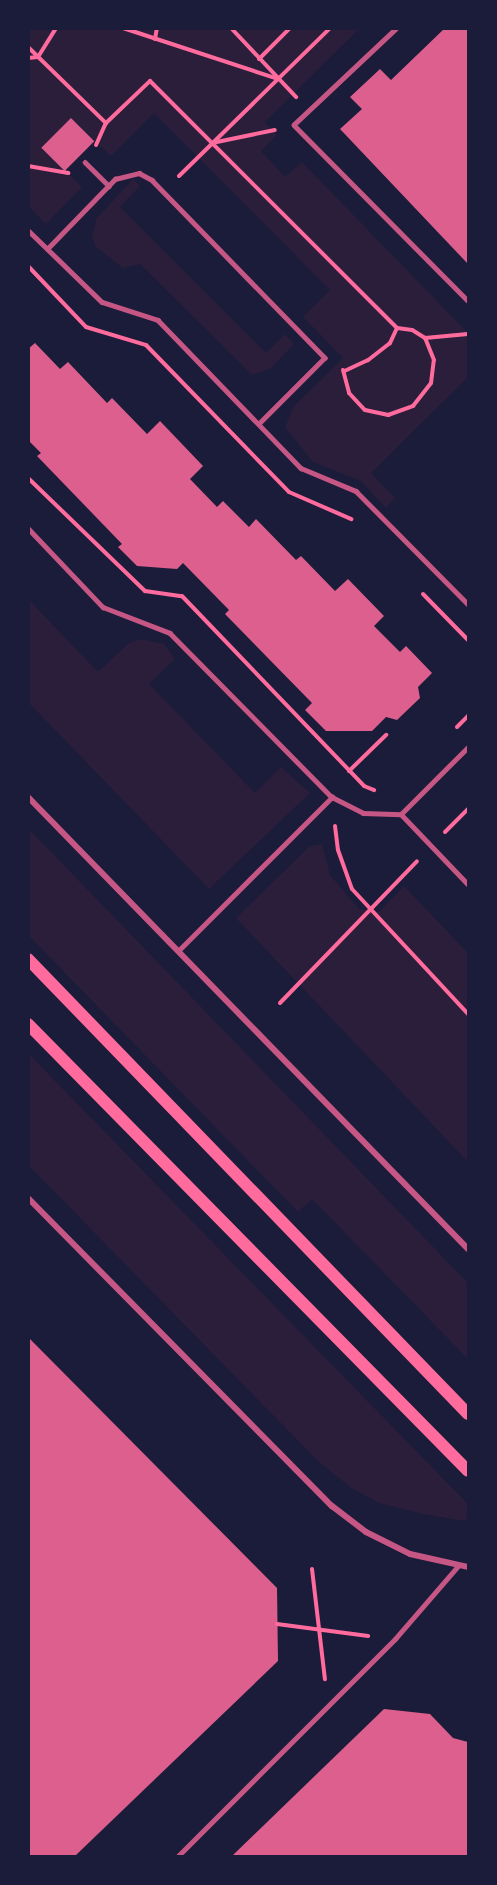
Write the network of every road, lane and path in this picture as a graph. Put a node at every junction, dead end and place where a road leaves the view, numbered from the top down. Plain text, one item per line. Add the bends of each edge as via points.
1 (56, 28) edge
2 (123, 28) edge
3 (157, 28) edge
4 (231, 28) edge
5 (290, 28) edge
6 (330, 28) edge
7 (397, 28) edge
8 (155, 39) junction
9 (28, 47) edge
10 (38, 57) junction
11 (28, 58) edge
12 (259, 59) junction
13 (278, 79) junction
14 (309, 110) junction
15 (294, 125) junction
16 (211, 144) junction
17 (85, 162) dead end
18 (108, 186) junction
19 (164, 192) junction
20 (28, 230) edge
21 (47, 249) junction
22 (468, 301) edge
23 (397, 328) junction
24 (468, 334) edge
25 (425, 338) junction
26 (325, 358) junction
27 (344, 371) junction
28 (260, 423) junction
29 (28, 528) edge
30 (468, 604) edge
31 (386, 735) dead end
32 (468, 747) edge
33 (349, 771) dead end
34 (28, 797) edge
35 (332, 797) junction
36 (468, 809) edge
37 (401, 814) junction
38 (432, 846) junction
39 (468, 884) edge
40 (369, 911) junction
41 (178, 951) junction
42 (28, 959) edge
43 (280, 1004) dead end
44 (468, 1014) edge
45 (28, 1023) edge
46 (28, 1198) edge
47 (468, 1249) edge
48 (468, 1414) edge
49 (468, 1471) edge
50 (459, 1566) junction
51 (468, 1567) edge
52 (312, 1569) dead end
53 (277, 1624) dead end
54 (319, 1630) junction
55 (395, 1639) junction
56 (328, 1705) junction
57 (178, 1857) edge

1 - 10 path
2 - 8 path
3 - 8 path
4 - 12 path
5 - 12 path
6 - 13 path
7 - 14 lane
8 - 13 path
9 - 10 path
10 - 11 path
10 - 16 path via 106,123 150,81
12 - 13 path
13 - 14 path
13 - 16 path
14 - 15 lane
15 - 16 path
15 - 22 lane
16 - 19 path
16 - 23 path
17 - 18 lane
18 - 19 lane via 126,174 139,172
18 - 21 lane
19 - 26 lane
20 - 21 lane
21 - 28 lane via 102,302 158,320
23 - 25 path via 412,330
23 - 27 path via 390,343 368,360
24 - 25 path
25 - 27 path via 434,360 431,383 413,406 388,415 365,410 349,393
26 - 27 path
26 - 28 lane
28 - 30 lane via 301,468 356,491
29 - 35 lane via 103,607 170,633
31 - 33 path
32 - 37 lane
34 - 41 street
35 - 37 lane via 363,813
35 - 40 path via 338,850 352,890
35 - 41 lane
36 - 38 path
37 - 38 lane
38 - 39 lane
38 - 40 path
40 - 43 path
40 - 44 path
41 - 47 street
42 - 48 main road
45 - 49 main road
46 - 50 street via 332,1506 366,1533 410,1554
50 - 51 street
50 - 55 lane
52 - 54 path
53 - 54 path
54 - 55 path
54 - 56 path
55 - 56 lane
56 - 57 lane

